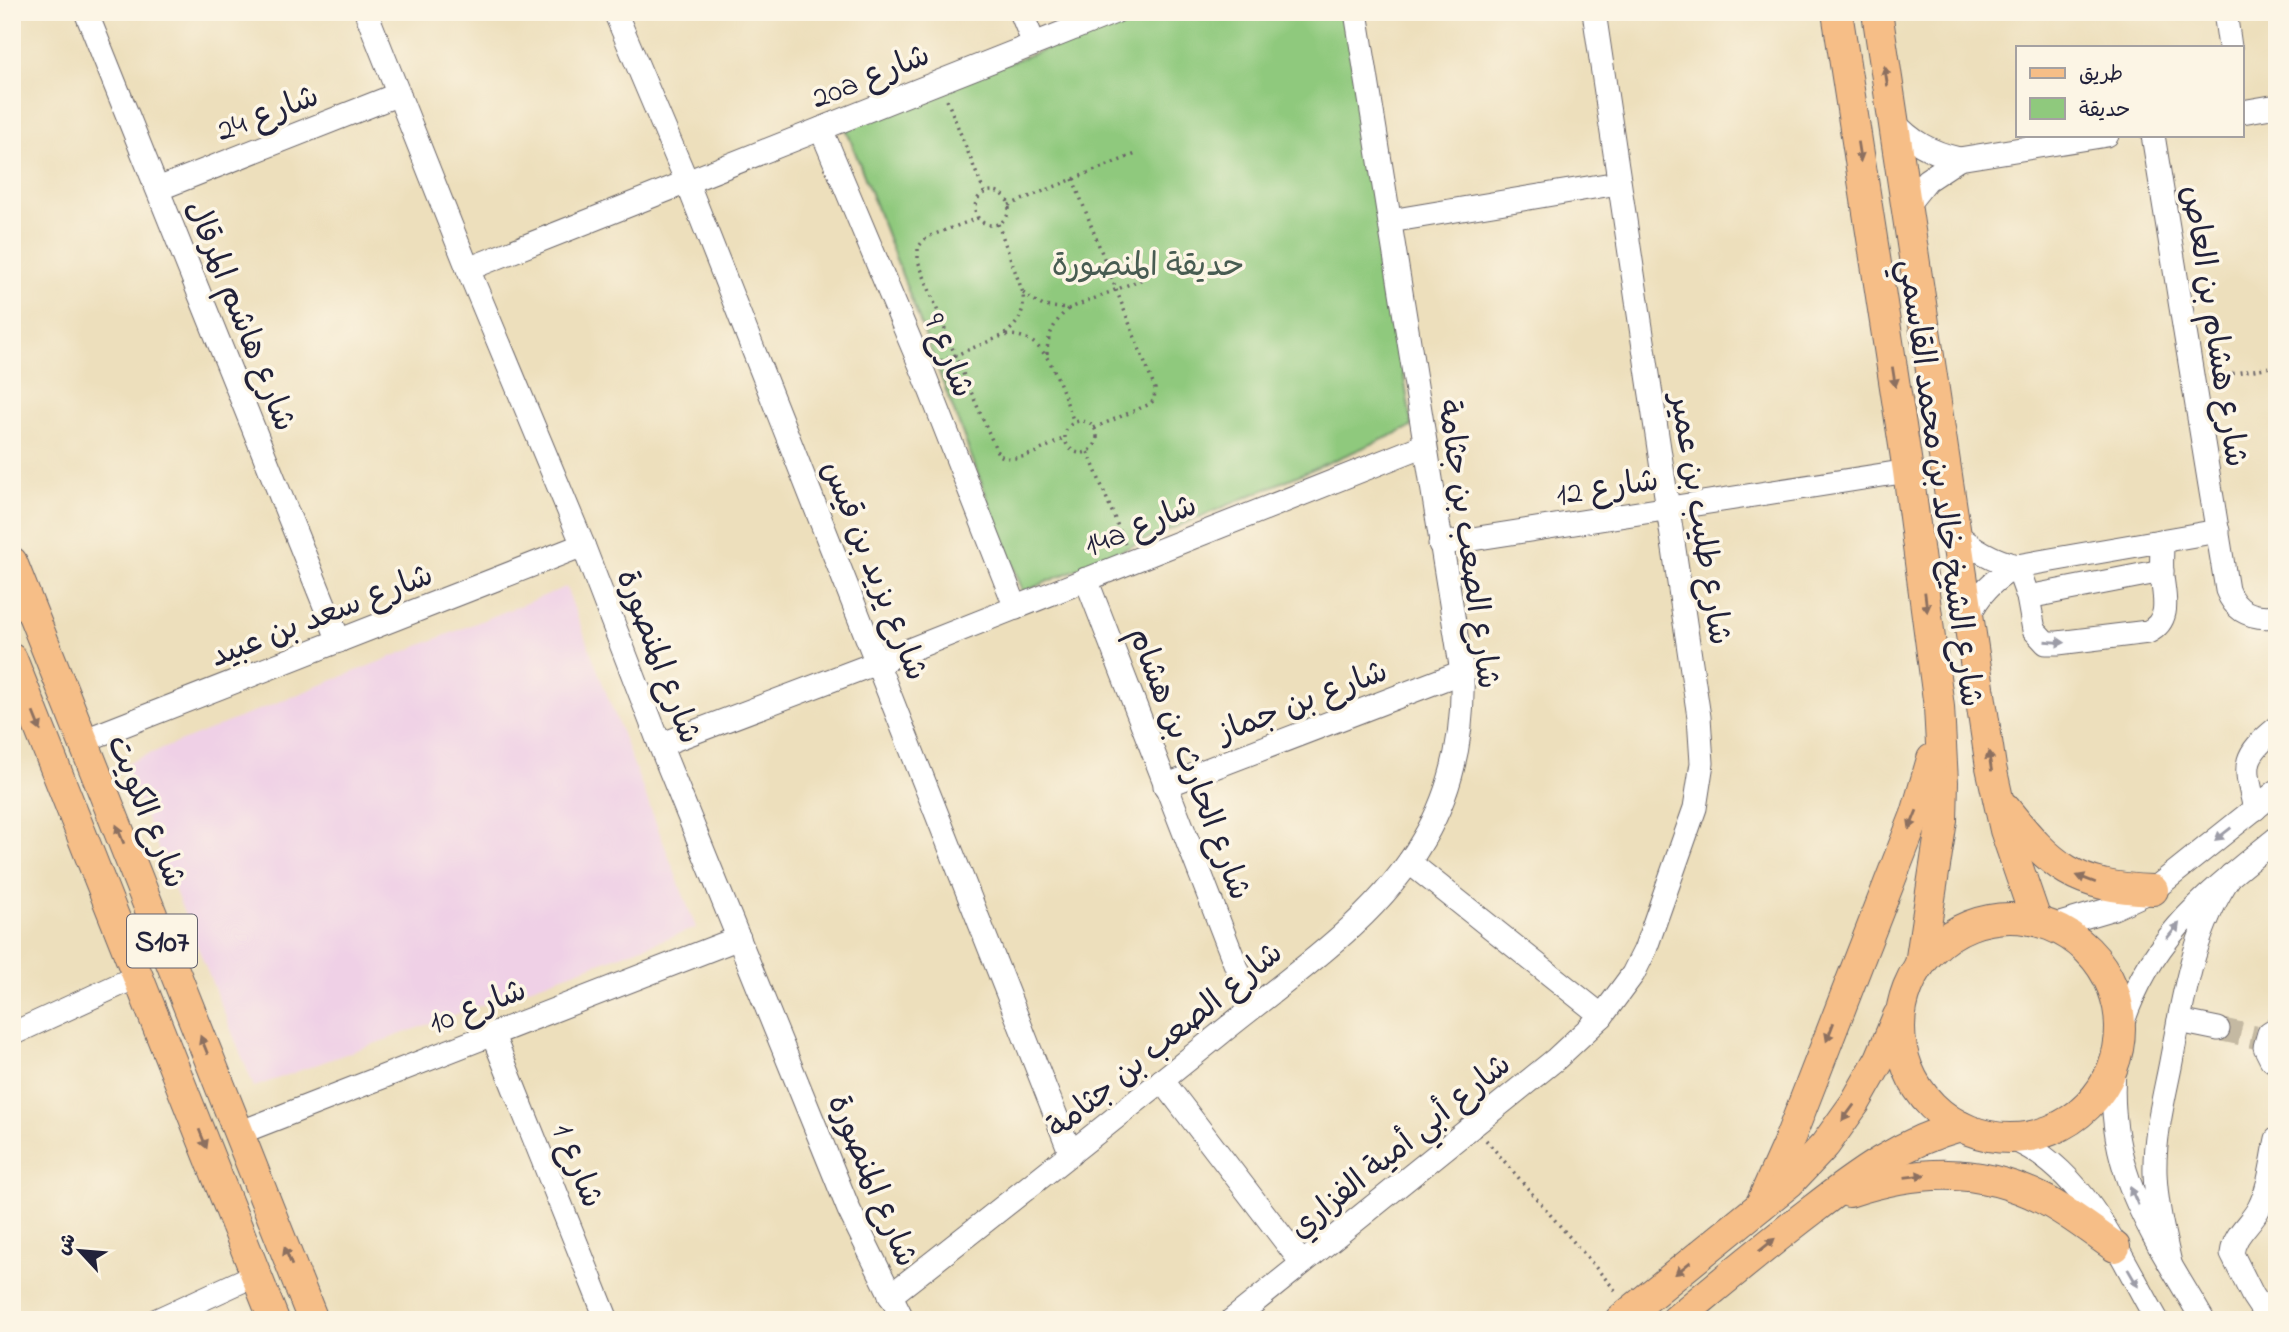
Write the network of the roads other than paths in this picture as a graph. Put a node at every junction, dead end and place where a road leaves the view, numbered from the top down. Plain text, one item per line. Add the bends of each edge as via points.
1 (86, 12) edge
2 (366, 12) edge
3 (615, 12) edge
4 (1021, 12) edge
5 (1115, 12) edge
6 (1356, 12) edge
7 (1594, 12) edge
8 (1837, 12) edge
9 (1877, 12) edge
10 (2225, 12) edge
11 (1034, 44) junction
12 (2230, 46) edge
13 (399, 94) junction
14 (2277, 106) edge
15 (2244, 112) edge
16 (1893, 121) junction
17 (821, 129) junction
18 (2101, 136) edge
19 (2153, 136) edge
20 (1959, 159) junction
21 (688, 182) junction
22 (1618, 183) junction
23 (158, 189) junction
24 (1906, 212) junction
25 (1390, 221) junction
26 (468, 269) junction
27 (1425, 446) junction
28 (1908, 471) junction
29 (1669, 508) junction
30 (2218, 531) junction
31 (1956, 533) junction
32 (2162, 541) junction
33 (1440, 544) junction
34 (583, 545) junction
35 (12, 562) edge
36 (2017, 566) junction
37 (2162, 571) junction
38 (1087, 579) junction
39 (2028, 597) junction
40 (1016, 608) junction
41 (2277, 615) edge
42 (1968, 618) junction
43 (339, 641) junction
44 (12, 659) edge
45 (878, 662) junction
46 (1462, 672) junction
47 (1939, 706) junction
48 (2277, 728) edge
49 (83, 741) junction
50 (660, 745) junction
51 (1165, 786) junction
52 (2277, 791) edge
53 (1997, 798) junction
54 (2255, 809) junction
55 (2277, 838) edge
56 (1409, 862) junction
57 (2231, 875) junction
58 (2153, 890) junction
59 (2045, 923) junction
60 (739, 938) junction
61 (1920, 964) junction
62 (2146, 970) junction
63 (138, 976) junction
64 (2186, 983) junction
65 (1252, 1007) junction
66 (1901, 1009) junction
67 (1602, 1016) junction
68 (2179, 1021) junction
69 (2218, 1030) tunnel mouth
70 (492, 1033) junction
71 (12, 1034) edge
72 (2266, 1035) edge
73 (2117, 1047) junction
74 (2277, 1063) edge
75 (1162, 1080) junction
76 (1960, 1126) junction
77 (2115, 1129) junction
78 (239, 1133) junction
79 (2009, 1138) junction
80 (2156, 1138) junction
81 (2277, 1139) edge
82 (1071, 1154) junction
83 (1825, 1200) junction
84 (1760, 1206) junction
85 (2115, 1247) junction
86 (1302, 1263) junction
87 (2170, 1263) junction
88 (257, 1274) junction
89 (890, 1296) junction
90 (1626, 1315) edge
91 (157, 1320) edge
92 (274, 1320) edge
93 (313, 1320) edge
94 (607, 1320) edge
95 (903, 1320) edge
96 (1232, 1320) edge
97 (1676, 1320) edge
98 (2157, 1320) edge
99 (2203, 1320) edge
100 (2269, 1320) edge

1 - 23 street, شارع هاشم المرقال
2 - 13 street, شارع المنصورة
3 - 21 street, شارع يزيد بن قيس
4 - 11 street
5 - 11 street, 20a شارع
6 - 25 street, شارع الصعب بن جثامة
7 - 22 street, شارع طليب بن عمير
8 -> 28 main road, شارع الشيخ خالد بن محمد القاسمي
16 -> 9 main road, شارع الشيخ خالد بن محمد القاسمي
10 - 12 street
11 - 17 street, 20a شارع
13 - 23 street, شارع 24
13 - 26 street, شارع المنصورة
14 - 15 street
16 - 20 street via 1922,146
16 - 24 main road, شارع الشيخ خالد بن محمد القاسمي
17 - 21 street, 20a شارع
17 - 40 street, شارع 9
18 - 20 street
19 - 30 street, شارع هشام بن العاص
20 - 24 street via 1927,180
21 - 26 street, 20a شارع
21 - 45 street, شارع يزيد بن قيس
22 - 25 street
22 - 29 street, شارع طليب بن عمير
23 - 43 street, شارع هاشم المرقال
24 - 31 main road, شارع الشيخ خالد بن محمد القاسمي
25 - 27 street, شارع الصعب بن جثامة
26 - 34 street, شارع المنصورة
27 - 33 street, شارع الصعب بن جثامة
27 - 38 street, 14a شارع
28 - 29 street, شارع 12
28 -> 47 main road, شارع الشيخ خالد بن محمد القاسمي
29 - 33 street, شارع 12
29 - 67 street, شارع طليب بن عمير via 1702,740 1700,785 1645,950
30 - 32 street
30 - 41 street, شارع هشام بن العاص via 2231,598 2250,615
31 - 36 street via 1990,558
31 - 42 main road, شارع الشيخ خالد بن محمد القاسمي
32 - 36 street
32 - 37 street
33 - 46 street, شارع الصعب بن جثامة
34 - 43 street, شارع سعد بن عبيد
34 - 50 street, شارع المنصورة
35 - 49 main road, شارع الكويت / S107
36 - 39 street
36 - 42 street via 1989,585
37 - 39 street
39 -> 37 street via 2034,630 2046,643 2148,632 2160,624 2165,611
38 - 40 street, 14a شارع
38 - 51 street, شارع الحارث بن هشام
40 - 45 street, 14a شارع
53 -> 42 main road, شارع الشيخ خالد بن محمد القاسمي
43 - 49 street, شارع سعد بن عبيد
44 -> 63 main road, S107
45 - 50 street, 14a شارع
45 - 82 street, شارع يزيد بن قيس
46 - 51 street, شارع بن جماز
46 - 56 street, شارع الصعب بن جثامة via 1461,724 1452,773 1435,819
47 - 61 main road, شارع الشيخ خالد بن محمد القاسمي via 1941,820
47 -> 84 main road via 1934,754 1919,805
48 - 54 street via 2257,744 2248,761
78 -> 49 main road, شارع الكويت / S107
50 - 60 street, شارع المنصورة
51 - 65 street, شارع الحارث بن هشام
52 - 54 street
58 -> 53 main road via 2108,887 2068,872 2035,846
53 - 59 main road, شارع الشيخ خالد بن محمد القاسمي via 2014,860
54 -> 58 street
55 - 57 street
56 - 65 street, شارع الصعب بن جثامة via 1348,928
56 - 67 street
62 -> 57 street via 2175,928
57 - 64 street via 2200,933
58 - 59 street via 2115,908
59 - 61 main road via 2010,917 1984,920 1938,944
59 - 73 main road via 2077,940 2110,982 2118,1008
60 - 70 street, شارع 10
60 - 89 street, شارع المنصورة via 849,1210
61 - 66 main road
62 - 64 street via 2166,972
62 - 73 street via 2126,1012
63 - 71 street
63 -> 88 main road, S107
64 - 68 street
65 - 75 street, شارع الصعب بن جثامة
66 - 76 main road via 1900,1037 1918,1090 1937,1111
66 -> 84 main road via 1880,1059 1848,1114 1790,1182
67 - 86 street, شارع أبي أمية الفزاري via 1556,1059
68 - 69 street
68 - 80 street
70 - 78 street, شارع 10
70 - 94 street, شارع 1
72 - 74 street via 2267,1054
73 - 77 street via 2112,1090
73 - 79 main road via 2106,1081 2075,1116 2032,1136
75 - 82 street, شارع الصعب بن جثامة
75 - 86 street
76 - 79 main road
76 - 83 main road via 1907,1145
77 - 80 street via 2133,1138
87 -> 77 street via 2135,1199
93 -> 78 main road, شارع الكويت / S107
79 - 85 street via 2052,1164 2077,1188
80 - 87 street via 2155,1175
81 - 100 street via 2264,1197 2237,1236 2232,1254
82 - 89 street, شارع الصعب بن جثامة
83 -> 85 main road via 1922,1174 1985,1178 2045,1199
97 -> 83 main road
84 -> 90 main road
85 -> 98 street
86 - 96 street, شارع أبي أمية الفزاري
87 - 99 street
88 - 91 street
88 - 92 main road, S107
89 - 95 street, شارع المنصورة

